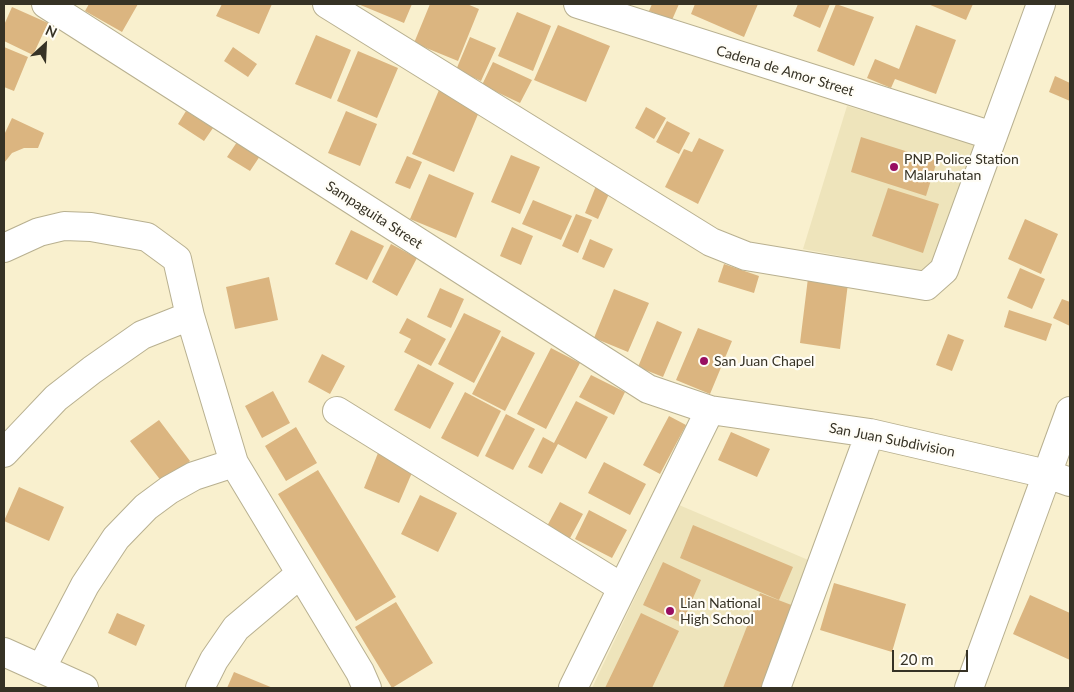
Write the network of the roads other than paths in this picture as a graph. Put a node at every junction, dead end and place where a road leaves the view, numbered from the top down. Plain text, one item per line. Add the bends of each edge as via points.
1 (46, 4) edge
2 (326, 4) edge
3 (578, 4) edge
4 (1041, 4) edge
5 (993, 136) junction
6 (4, 248) edge
7 (190, 316) junction
8 (710, 410) junction
9 (337, 411) dead end
10 (1070, 411) edge
11 (870, 433) junction
12 (4, 453) edge
13 (234, 463) junction
14 (1059, 478) edge
15 (300, 574) junction
16 (621, 587) junction
17 (4, 652) edge
18 (41, 669) junction
19 (84, 688) edge
20 (200, 688) edge
21 (367, 688) edge
22 (573, 688) edge
23 (776, 688) edge
24 (969, 688) edge

1 - 8 street, Sampaguita Street via 648,390
2 - 5 street via 711,242 746,256 926,286 944,270
3 - 5 street, Cadena de Amor Street
4 - 5 street
6 - 7 street via 39,232 64,226 92,227 147,238 177,260
7 - 12 street via 142,335 92,370 56,398
7 - 13 street
8 - 11 street, San Juan Subdivision
8 - 16 street
9 - 16 street
10 - 14 street
11 - 14 street, San Juan Subdivision
11 - 23 street
13 - 15 street
13 - 18 street via 194,476 169,490 146,507 122,532 85,585
14 - 24 street
15 - 20 street via 236,628
15 - 21 street
16 - 22 street
17 - 18 street
18 - 19 street

